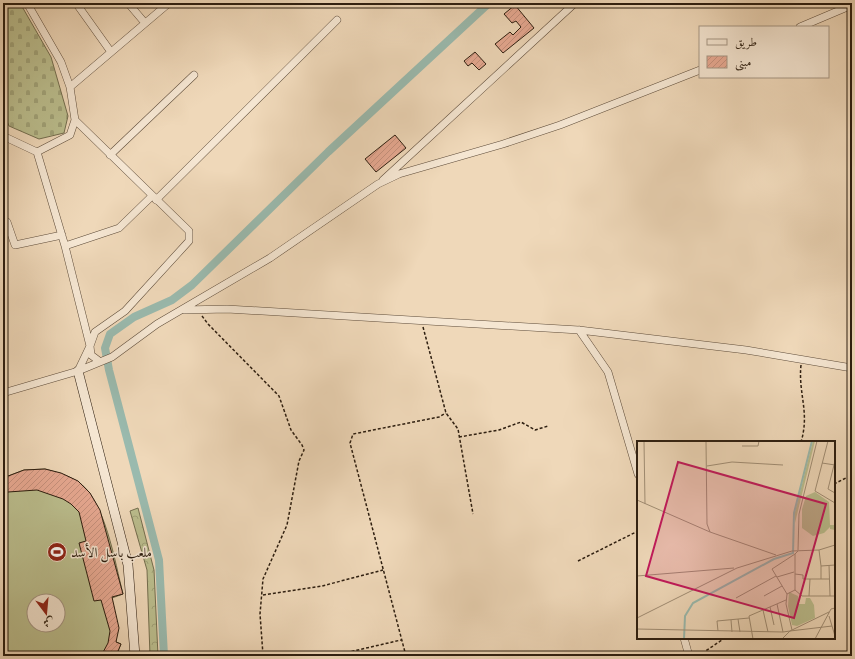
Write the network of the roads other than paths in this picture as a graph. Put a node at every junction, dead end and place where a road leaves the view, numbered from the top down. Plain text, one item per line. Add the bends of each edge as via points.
1 (27, 3) edge
2 (76, 3) edge
3 (128, 3) edge
4 (169, 3) edge
5 (575, 3) edge
6 (852, 4) edge
7 (337, 20) dead end
8 (145, 23) junction
9 (802, 26) edge
10 (111, 52) junction
11 (699, 70) edge
12 (194, 75) dead end
13 (70, 87) junction
14 (75, 120) junction
15 (3, 136) edge
16 (37, 152) junction
17 (110, 155) junction
18 (378, 184) junction
19 (154, 198) junction
20 (3, 223) edge
21 (62, 235) junction
22 (65, 246) junction
23 (182, 310) junction
24 (579, 330) junction
25 (90, 346) junction
26 (99, 361) junction
27 (852, 368) edge
28 (78, 371) junction
29 (3, 393) edge
30 (637, 471) edge
31 (684, 639) edge
32 (135, 656) edge
33 (689, 656) edge

1 - 13 street via 61,62
2 - 10 street
3 - 8 street
4 - 8 street
5 - 18 street
6 - 9 street
7 - 19 street
8 - 10 street
10 - 13 street
11 - 18 street via 560,125 399,174
12 - 17 street
13 - 14 street
14 - 16 street via 70,135
14 - 17 street
15 - 16 street
16 - 21 street
17 - 19 street
18 - 23 street via 270,258
19 - 22 street via 119,228
19 - 25 street via 188,231 189,240 125,311 96,332
20 - 21 street via 7,222 15,245
21 - 22 street
22 - 25 street
23 - 24 street via 235,310
23 - 26 street via 157,324 112,357
24 - 27 street via 746,350
24 - 30 street via 608,372
25 - 26 street via 91,355
25 - 28 street
26 - 28 street
28 - 29 street
28 - 32 main road via 128,565
31 - 33 street

